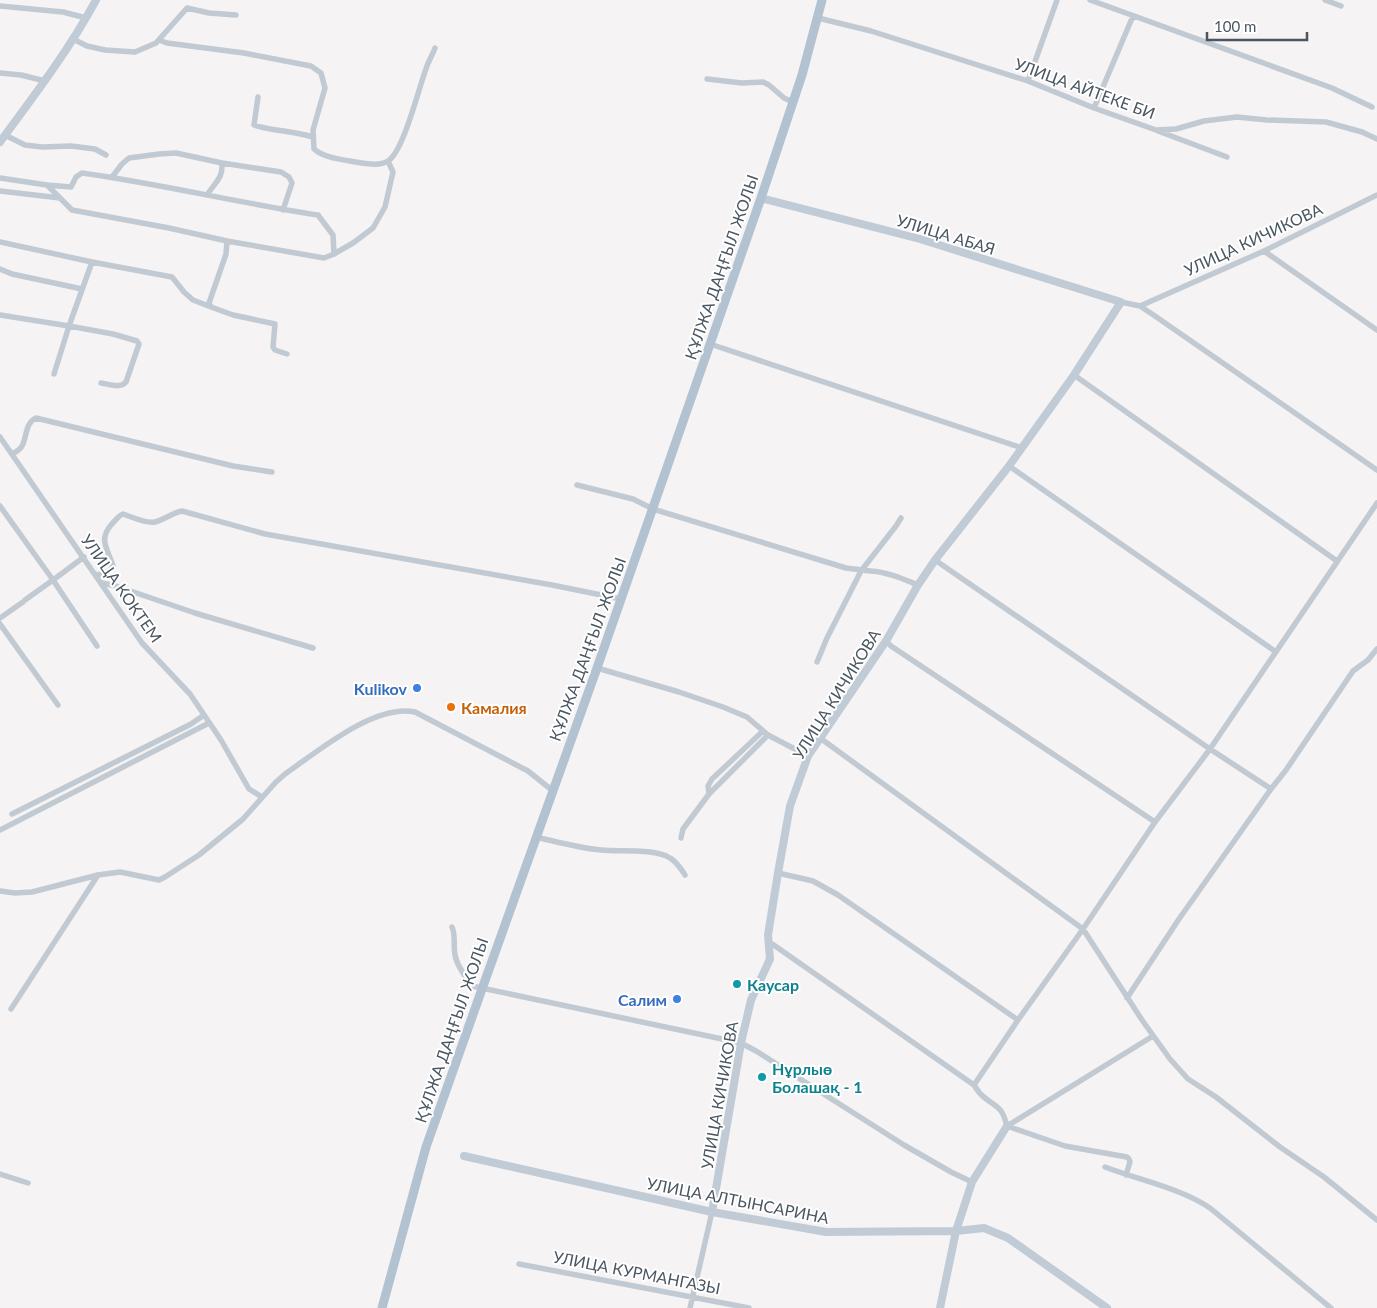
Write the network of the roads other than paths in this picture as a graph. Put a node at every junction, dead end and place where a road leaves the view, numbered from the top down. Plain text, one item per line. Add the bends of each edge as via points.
1 (96, 0) edge
2 (822, 0) edge
3 (1057, 0) edge
4 (1090, 0) edge
5 (1325, 0) edge
6 (0, 6) edge
7 (1341, 6) dead end
8 (236, 16) dead end
9 (1133, 16) junction
10 (86, 18) junction
11 (818, 18) junction
12 (73, 39) junction
13 (159, 40) junction
14 (435, 48) dead end
15 (0, 74) edge
16 (707, 79) dead end
17 (45, 81) junction
18 (1028, 81) junction
19 (258, 97) dead end
20 (793, 102) junction
21 (1372, 107) dead end
22 (1094, 108) junction
23 (1156, 130) junction
24 (313, 137) junction
25 (2, 139) edge
26 (1377, 139) edge
27 (106, 154) dead end
28 (1227, 157) dead end
29 (388, 161) junction
30 (222, 163) junction
31 (112, 177) junction
32 (0, 178) edge
33 (47, 185) junction
34 (0, 191) edge
35 (206, 195) junction
36 (1377, 195) edge
37 (60, 198) junction
38 (761, 198) junction
39 (283, 210) junction
40 (227, 241) junction
41 (0, 242) edge
42 (1264, 251) junction
43 (334, 254) junction
44 (92, 262) junction
45 (0, 269) edge
46 (82, 289) junction
47 (1121, 302) junction
48 (1140, 306) junction
49 (211, 307) junction
50 (0, 315) edge
51 (69, 326) junction
52 (1377, 330) edge
53 (710, 344) junction
54 (288, 354) dead end
55 (54, 374) dead end
56 (1074, 375) junction
57 (101, 383) dead end
58 (0, 437) edge
59 (1022, 448) junction
60 (12, 454) junction
61 (1009, 466) junction
62 (1377, 470) edge
63 (272, 472) dead end
64 (577, 485) dead end
65 (1377, 503) edge
66 (0, 506) edge
67 (653, 509) junction
68 (900, 518) dead end
69 (84, 557) junction
70 (934, 560) junction
71 (1337, 561) junction
72 (861, 570) junction
73 (96, 576) junction
74 (53, 580) junction
75 (102, 583) junction
76 (918, 585) junction
77 (621, 599) junction
78 (0, 618) edge
79 (0, 624) edge
80 (886, 640) junction
81 (97, 646) dead end
82 (313, 648) dead end
83 (1377, 649) edge
84 (1276, 652) junction
85 (817, 662) dead end
86 (597, 668) junction
87 (58, 705) dead end
88 (204, 715) junction
89 (209, 722) junction
90 (765, 733) junction
91 (820, 738) junction
92 (1210, 749) junction
93 (808, 756) junction
94 (1271, 789) junction
95 (553, 791) junction
96 (262, 797) junction
97 (12, 814) dead end
98 (1155, 822) junction
99 (0, 830) edge
100 (536, 837) junction
101 (681, 838) dead end
102 (778, 873) junction
103 (98, 875) junction
104 (685, 875) dead end
105 (0, 891) edge
106 (452, 927) dead end
107 (1083, 929) junction
108 (768, 941) junction
109 (482, 989) junction
110 (1127, 998) junction
111 (11, 1009) dead end
112 (1018, 1020) junction
113 (1153, 1036) junction
114 (741, 1043) junction
115 (974, 1085) junction
116 (1007, 1126) junction
117 (464, 1156) dead end
118 (1105, 1167) dead end
119 (0, 1174) edge
120 (1126, 1175) junction
121 (972, 1182) junction
122 (28, 1183) dead end
123 (712, 1212) junction
124 (1377, 1220) edge
125 (956, 1231) junction
126 (519, 1264) dead end
127 (693, 1297) junction
128 (382, 1308) edge
129 (690, 1308) edge
130 (749, 1308) edge
131 (940, 1308) edge
132 (1107, 1308) edge
133 (1331, 1308) edge

1 - 10 street
2 - 11 main road, ҚҰЛЖА ДАҢҒЫЛ ЖОЛЫ
3 - 18 street
4 - 9 street
5 - 7 street
6 - 10 street via 63,12
8 - 13 street via 187,8
9 - 21 street via 1332,88
9 - 22 street
10 - 12 street
11 - 18 street, УЛИЦА АЙТЕКЕ БИ via 871,31
11 - 20 main road, ҚҰЛЖА ДАҢҒЫЛ ЖОЛЫ
12 - 13 street via 105,50 135,52
12 - 17 street
13 - 24 street via 311,66 321,73 325,88
14 - 29 street via 403,138
15 - 17 street
16 - 20 street via 763,82
17 - 25 street
18 - 22 street, УЛИЦА АЙТЕКЕ БИ
19 - 24 street via 254,125
20 - 38 main road, ҚҰЛЖА ДАҢҒЫЛ ЖОЛЫ
22 - 23 street, УЛИЦА АЙТЕКЕ БИ
23 - 26 street, УЛИЦА АЙТЕКЕ БИ via 1237,117 1326,122
23 - 28 street
24 - 29 street via 314,149 319,153 356,162 378,164
25 - 27 street via 42,147 95,149
29 - 43 street via 393,172 385,206 373,228
30 - 31 street via 176,153 160,154 129,158
30 - 35 street via 218,180
30 - 39 street via 281,172 290,177 292,183
31 - 33 street via 82,173 71,187
31 - 35 street
32 - 33 street
33 - 37 street
34 - 37 street
35 - 39 street
36 - 42 street, УЛИЦА КИЧИКОВА
37 - 40 street via 72,210
38 - 47 street, УЛИЦА АБАЯ via 920,239
38 - 53 main road, ҚҰЛЖА ДАҢҒЫЛ ЖОЛЫ
39 - 43 street via 318,215 332,235
40 - 43 street via 324,258
40 - 49 street via 226,254 209,303
41 - 44 street
42 - 48 street, УЛИЦА КИЧИКОВА
42 - 52 street
44 - 46 street
44 - 49 street via 172,277 193,300
45 - 46 street
46 - 51 street
47 - 48 street
47 - 56 street, УЛИЦА КИЧИКОВА
48 - 62 street
49 - 54 street via 275,324 273,347
50 - 51 street
51 - 55 street
51 - 57 street via 113,334 138,343 124,385
53 - 59 street
53 - 67 main road, ҚҰЛЖА ДАҢҒЫЛ ЖОЛЫ
56 - 59 street, УЛИЦА КИЧИКОВА
56 - 71 street
58 - 60 street, УЛИЦА КОКТЕМ
59 - 61 street, УЛИЦА КИЧИКОВА
60 - 63 street via 22,446 29,423 36,418 233,466
60 - 69 street, УЛИЦА КОКТЕМ
61 - 70 street, УЛИЦА КИЧИКОВА
61 - 84 street
64 - 67 street via 633,499
65 - 71 street
66 - 74 street
67 - 72 street
67 - 77 main road, ҚҰЛЖА ДАҢҒЫЛ ЖОЛЫ
68 - 72 street
69 - 73 street, УЛИЦА КОКТЕМ
69 - 74 street
70 - 76 street, УЛИЦА КИЧИКОВА
70 - 92 street
71 - 84 street
72 - 76 street via 890,574
72 - 85 street
73 - 75 street, УЛИЦА КОКТЕМ
73 - 77 street via 113,566 104,536 119,516 123,514 150,523 182,511 265,534
74 - 78 street
74 - 81 street
75 - 82 street
75 - 88 street, УЛИЦА КОКТЕМ via 142,644 190,694
76 - 80 street, УЛИЦА КИЧИКОВА
77 - 86 main road, ҚҰЛЖА ДАҢҒЫЛ ЖОЛЫ
79 - 87 street
80 - 91 street, УЛИЦА КИЧИКОВА
80 - 98 street
83 - 94 street via 1353,671
84 - 92 street
86 - 90 street via 723,707 747,717
86 - 95 main road, ҚҰЛЖА ДАҢҒЫЛ ЖОЛЫ
88 - 89 street, УЛИЦА КОКТЕМ
88 - 97 street
89 - 96 street, УЛИЦА КОКТЕМ via 248,788
89 - 99 street
90 - 93 street
90 - 101 street via 709,794 683,829
91 - 93 street, УЛИЦА КИЧИКОВА
91 - 107 street
92 - 94 street
92 - 98 street
93 - 102 street, УЛИЦА КИЧИКОВА via 790,806
94 - 110 street
95 - 96 street via 528,772 415,712 405,710 384,714 346,732 285,774
95 - 100 main road, ҚҰЛЖА ДАҢҒЫЛ ЖОЛЫ
96 - 103 street via 244,819 199,855 159,880 120,872
98 - 107 street
100 - 104 street via 598,850 665,856 672,859
100 - 109 main road, ҚҰЛЖА ДАҢҒЫЛ ЖОЛЫ
102 - 108 street, УЛИЦА КИЧИКОВА
102 - 112 street via 813,881 838,895
103 - 105 street via 32,892
103 - 111 street
106 - 109 street via 454,955 460,970 472,986
107 - 110 street
107 - 112 street
108 - 114 street, УЛИЦА КИЧИКОВА via 769,963 751,1000
108 - 115 street
109 - 114 street
109 - 128 main road, ҚҰЛЖА ДАҢҒЫЛ ЖОЛЫ via 426,1148
110 - 113 street
112 - 115 street
113 - 116 street
113 - 124 street via 1188,1079 1216,1096
114 - 121 street via 904,1146
114 - 123 street, УЛИЦА КИЧИКОВА
115 - 116 street via 984,1098 1002,1111
116 - 120 street via 1065,1146 1127,1157 1130,1162
116 - 121 street
117 - 123 street, УЛИЦА АЛТЫНСАРИНА
118 - 120 street
119 - 122 street
120 - 133 street via 1198,1200
121 - 125 street
123 - 125 street, УЛИЦА АЛТЫНСАРИНА via 826,1232
123 - 127 street, УЛИЦА КИЧИКОВА
125 - 131 street
125 - 132 street, УЛИЦА АЛТЫНСАРИНА via 984,1228 1008,1238
126 - 127 street, УЛИЦА КУРМАНГАЗЫ
127 - 129 street, УЛИЦА КИЧИКОВА
127 - 130 street, УЛИЦА КУРМАНГАЗЫ

